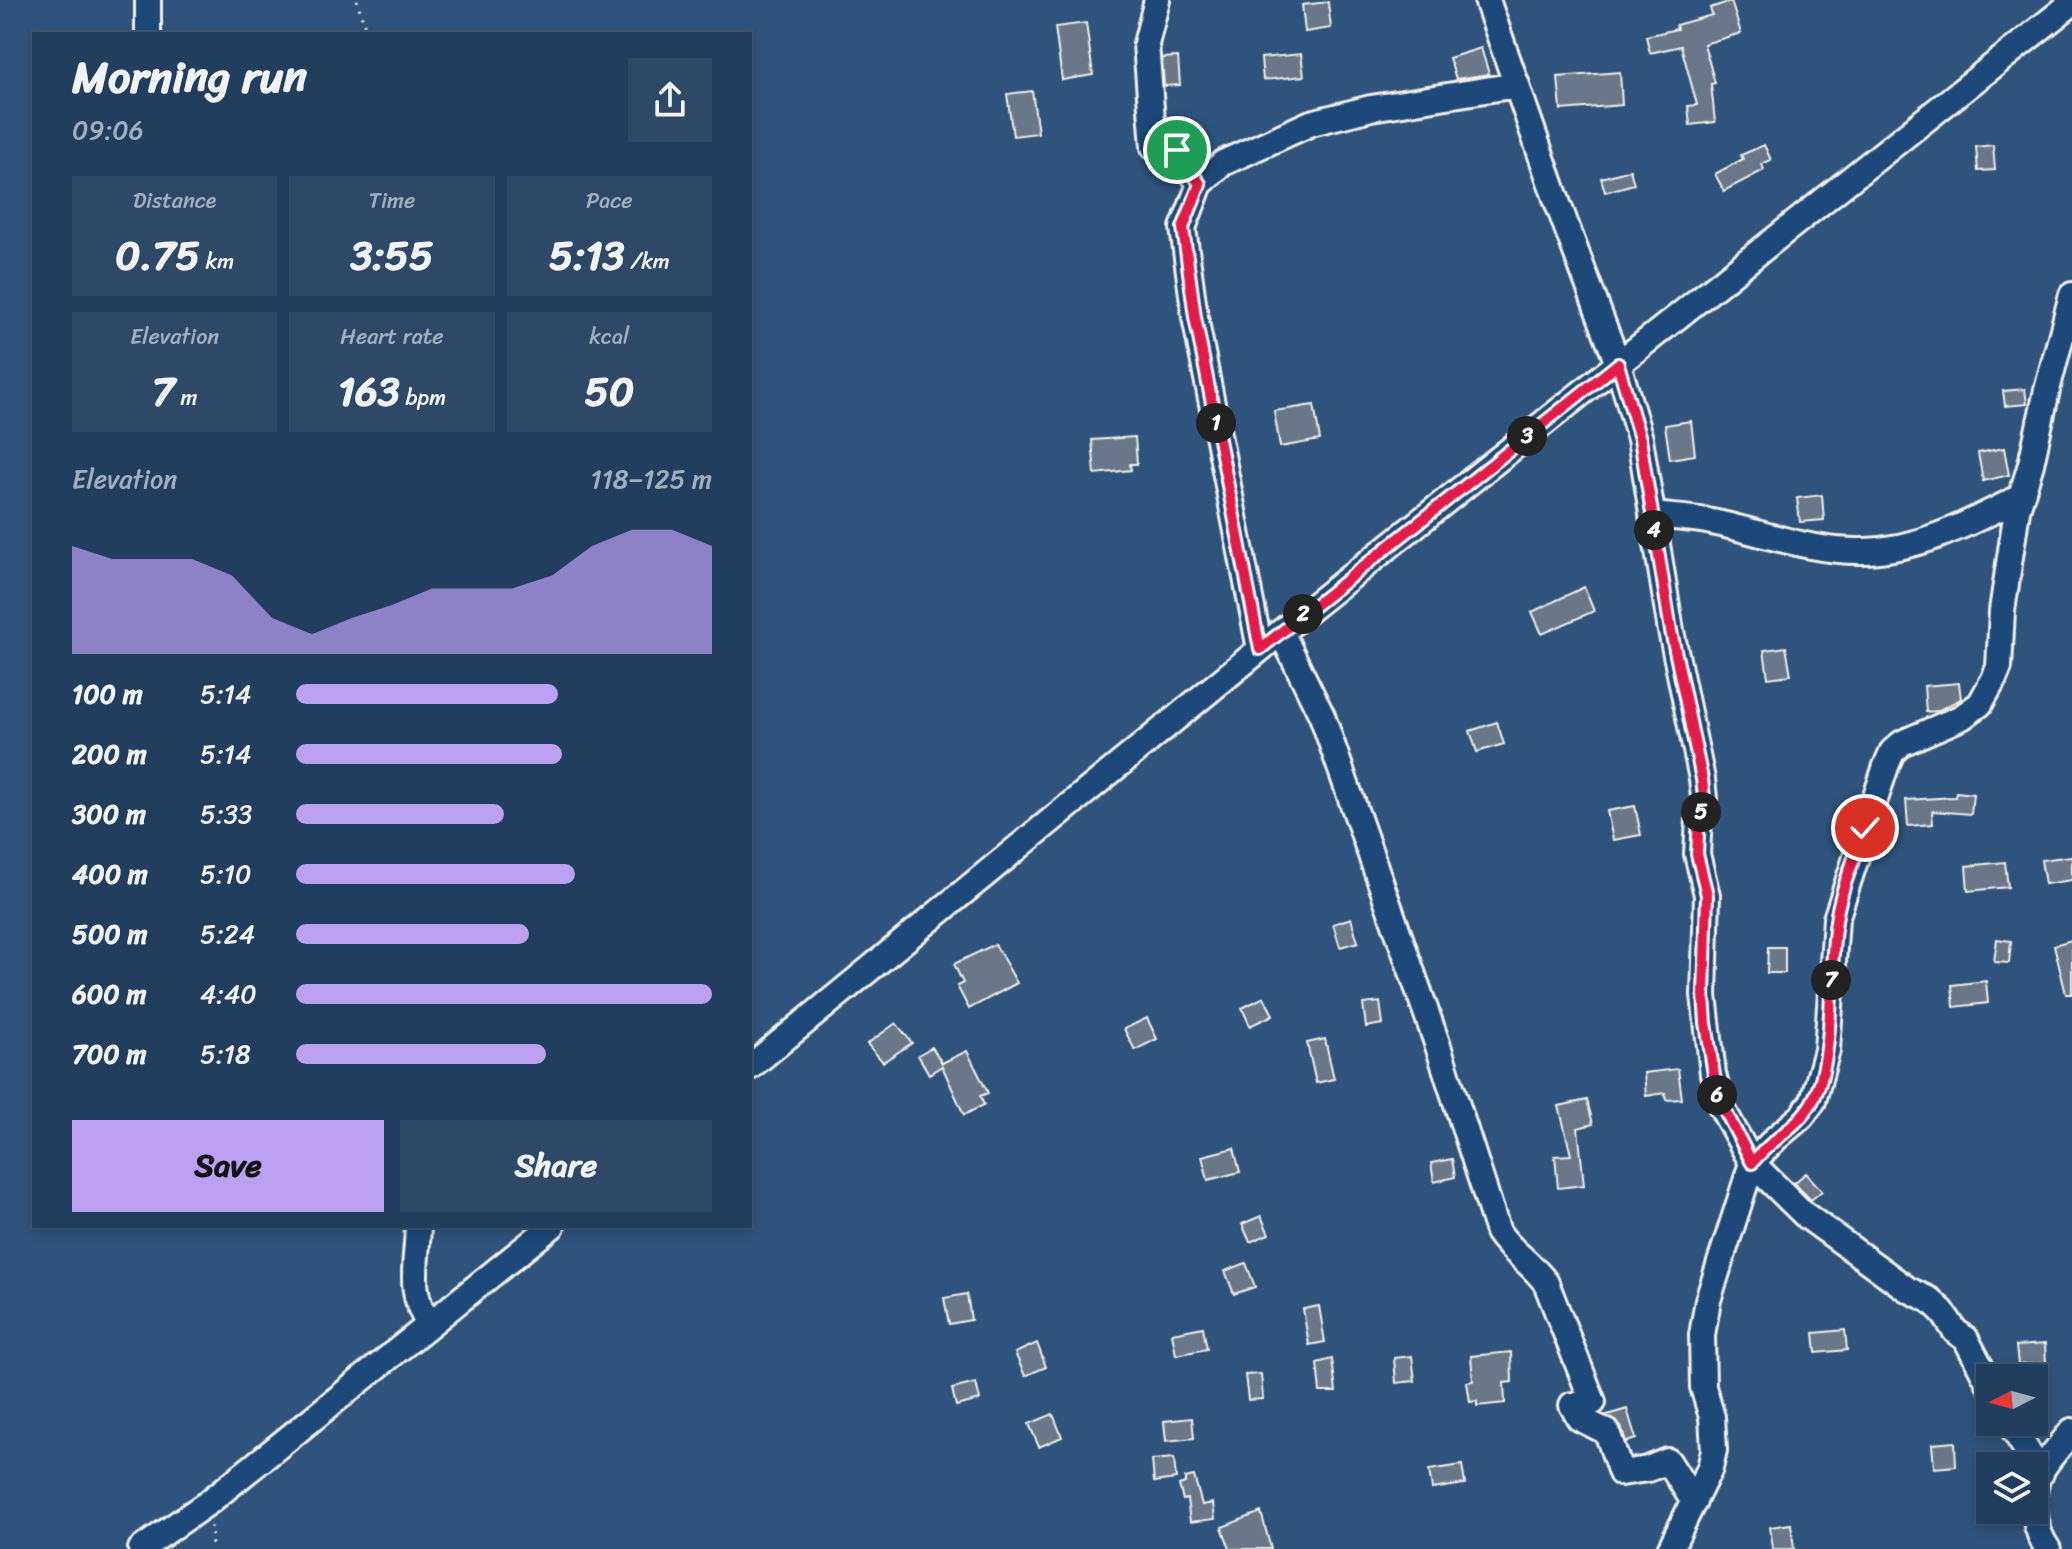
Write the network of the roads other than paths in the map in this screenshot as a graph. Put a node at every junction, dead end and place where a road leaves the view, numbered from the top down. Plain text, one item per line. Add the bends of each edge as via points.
1 (148, 0) edge
2 (1157, 0) edge
3 (1487, 0) edge
4 (2072, 3) edge
5 (148, 32) edge
6 (1517, 85) junction
7 (1200, 184) junction
8 (2072, 295) edge
9 (1618, 364) junction
10 (2021, 497) junction
11 (1652, 515) junction
12 (1281, 632) junction
13 (1260, 649) junction
14 (752, 1065) edge
15 (1752, 1163) junction
16 (418, 1228) edge
17 (549, 1228) edge
18 (429, 1324) junction
19 (1979, 1364) edge
20 (2072, 1431) edge
21 (2048, 1464) edge
22 (1694, 1502) junction
23 (2037, 1524) edge
24 (141, 1549) edge
25 (1670, 1549) edge
26 (2048, 1549) edge

1 - 5 street
2 - 7 street via 1146,44 1154,147 1177,150
3 - 6 street
4 - 9 street
6 - 7 street via 1311,123 1223,163
6 - 9 street
7 - 13 street via 1183,228 1195,317
8 - 10 street
9 - 11 street via 1640,439
9 - 12 street
10 - 11 street via 1948,534 1864,551
10 - 15 street via 2002,611 1999,667 1980,704 1892,752 1836,919 1827,1050 1813,1101
11 - 15 street via 1702,779 1697,854 1707,895 1704,995 1713,1074 1721,1106
12 - 13 street
12 - 22 street via 1322,716 1498,1232 1546,1283 1593,1402 1572,1405 1579,1418 1607,1432 1621,1473 1668,1461
13 - 14 street
15 - 19 street via 1805,1215 1930,1300 1966,1339
15 - 22 street via 1708,1300 1702,1335 1703,1387 1714,1450
16 - 18 street via 414,1289
17 - 18 street
18 - 24 street via 209,1502
20 - 21 street
22 - 25 street
23 - 26 street

